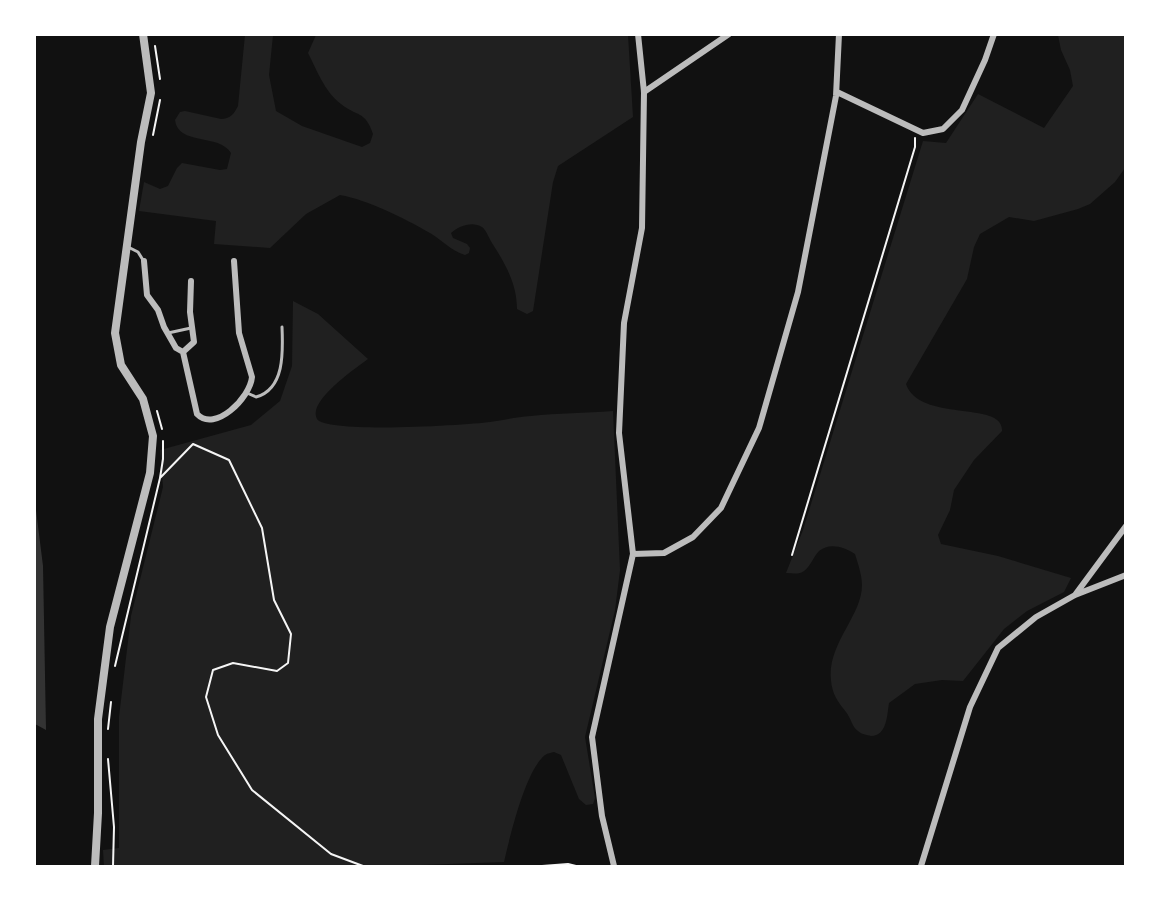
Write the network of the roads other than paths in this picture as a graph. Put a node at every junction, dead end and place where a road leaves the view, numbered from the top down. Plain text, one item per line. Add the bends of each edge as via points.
1 (143, 34) edge
2 (639, 34) edge
3 (729, 34) edge
4 (839, 34) edge
5 (994, 34) edge
6 (644, 92) junction
7 (837, 92) junction
8 (126, 246) junction
9 (144, 261) joint
10 (234, 261) dead end
11 (191, 281) dead end
12 (282, 327) dead end
13 (193, 328) junction
14 (167, 333) junction
15 (183, 352) junction
16 (247, 393) junction
17 (1125, 526) edge
18 (633, 554) junction
19 (1125, 575) edge
20 (1075, 595) junction
21 (95, 867) edge
22 (614, 867) edge
23 (921, 867) edge

1 - 8 street via 151,93
2 - 6 street
3 - 6 street
4 - 7 street
5 - 7 street via 962,110 943,129 924,133
6 - 18 street via 642,228 624,323 619,433
7 - 18 street via 798,292 759,428 721,508 693,537 664,553
8 - 9 lane via 138,252
8 - 21 street via 115,333 121,364 143,399 153,436 150,473 110,627 98,719
9 - 14 street via 147,295 161,315
10 - 16 street via 239,333 252,377
11 - 13 street
12 - 16 lane via 283,348 277,377 261,395
13 - 14 lane
13 - 15 street via 194,342
14 - 15 street
15 - 16 street via 199,416 224,414 234,409
17 - 20 street
18 - 22 street via 592,736 602,816
19 - 20 street
20 - 23 street via 1036,617 998,648 970,707

